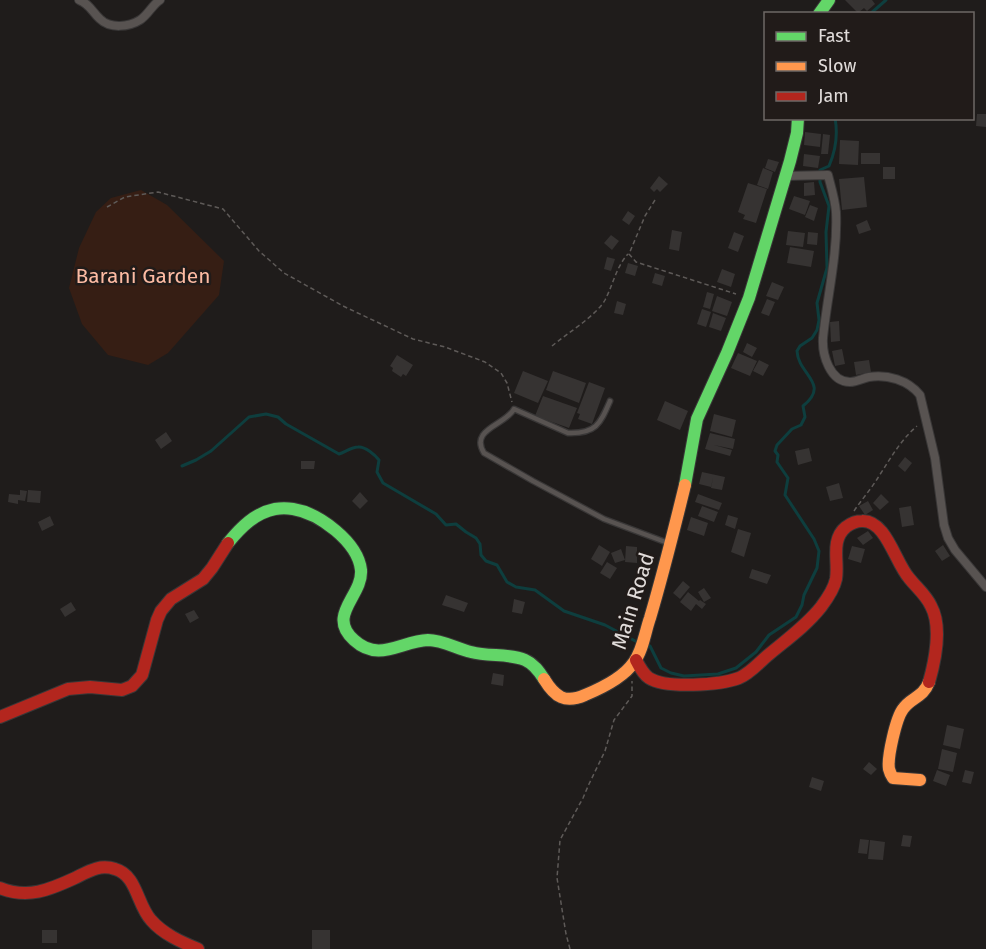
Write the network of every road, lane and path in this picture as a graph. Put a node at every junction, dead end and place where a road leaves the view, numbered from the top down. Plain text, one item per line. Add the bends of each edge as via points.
1 (79, 0) edge
2 (160, 0) edge
3 (798, 120) edge
4 (785, 176) junction
5 (655, 200) dead end
6 (107, 207) dead end
7 (629, 254) junction
8 (749, 298) junction
9 (552, 346) dead end
10 (610, 401) dead end
11 (514, 409) junction
12 (925, 419) junction
13 (845, 527) junction
14 (670, 544) junction
15 (986, 587) edge
16 (634, 663) junction
17 (0, 717) edge
18 (920, 780) dead end
19 (0, 888) edge
20 (198, 949) edge
21 (570, 949) edge

1 - 2 street via 88,4 101,21 120,27 141,20
3 - 4 main road, Main Road
4 - 8 main road, Main Road
4 - 12 street via 828,175 836,211 822,338 825,359 837,377 844,380 881,376 915,388
5 - 7 path
6 - 11 path via 125,197 158,192 223,209 258,251 284,273 413,339 484,362 501,373
7 - 8 path via 636,262
7 - 9 path via 599,309
8 - 14 main road, Main Road via 697,419
10 - 11 lane via 595,429 577,434
11 - 14 lane via 483,434 480,447 484,453 604,519
12 - 13 path via 893,452
12 - 15 street via 936,458 946,532 955,550
13 - 16 main road via 837,542 836,581 822,606 807,624 740,678 696,684 659,683
13 - 18 main road via 860,521 879,525 900,567 935,612 934,658 927,688 903,709 896,722 889,760 893,777
14 - 16 main road, Main Road
16 - 17 main road, Main Road via 612,681 569,700 553,692 527,660 471,652 432,639 371,650 353,639 344,625 345,609 360,580 356,553 314,516 285,508 260,514 245,523 206,576 166,603 157,620 142,675 135,684 122,690 68,689
16 - 21 path via 632,696 614,720 605,751 560,840 557,878
19 - 20 main road via 14,893 39,892 93,869 114,868 129,877 144,913 159,929

